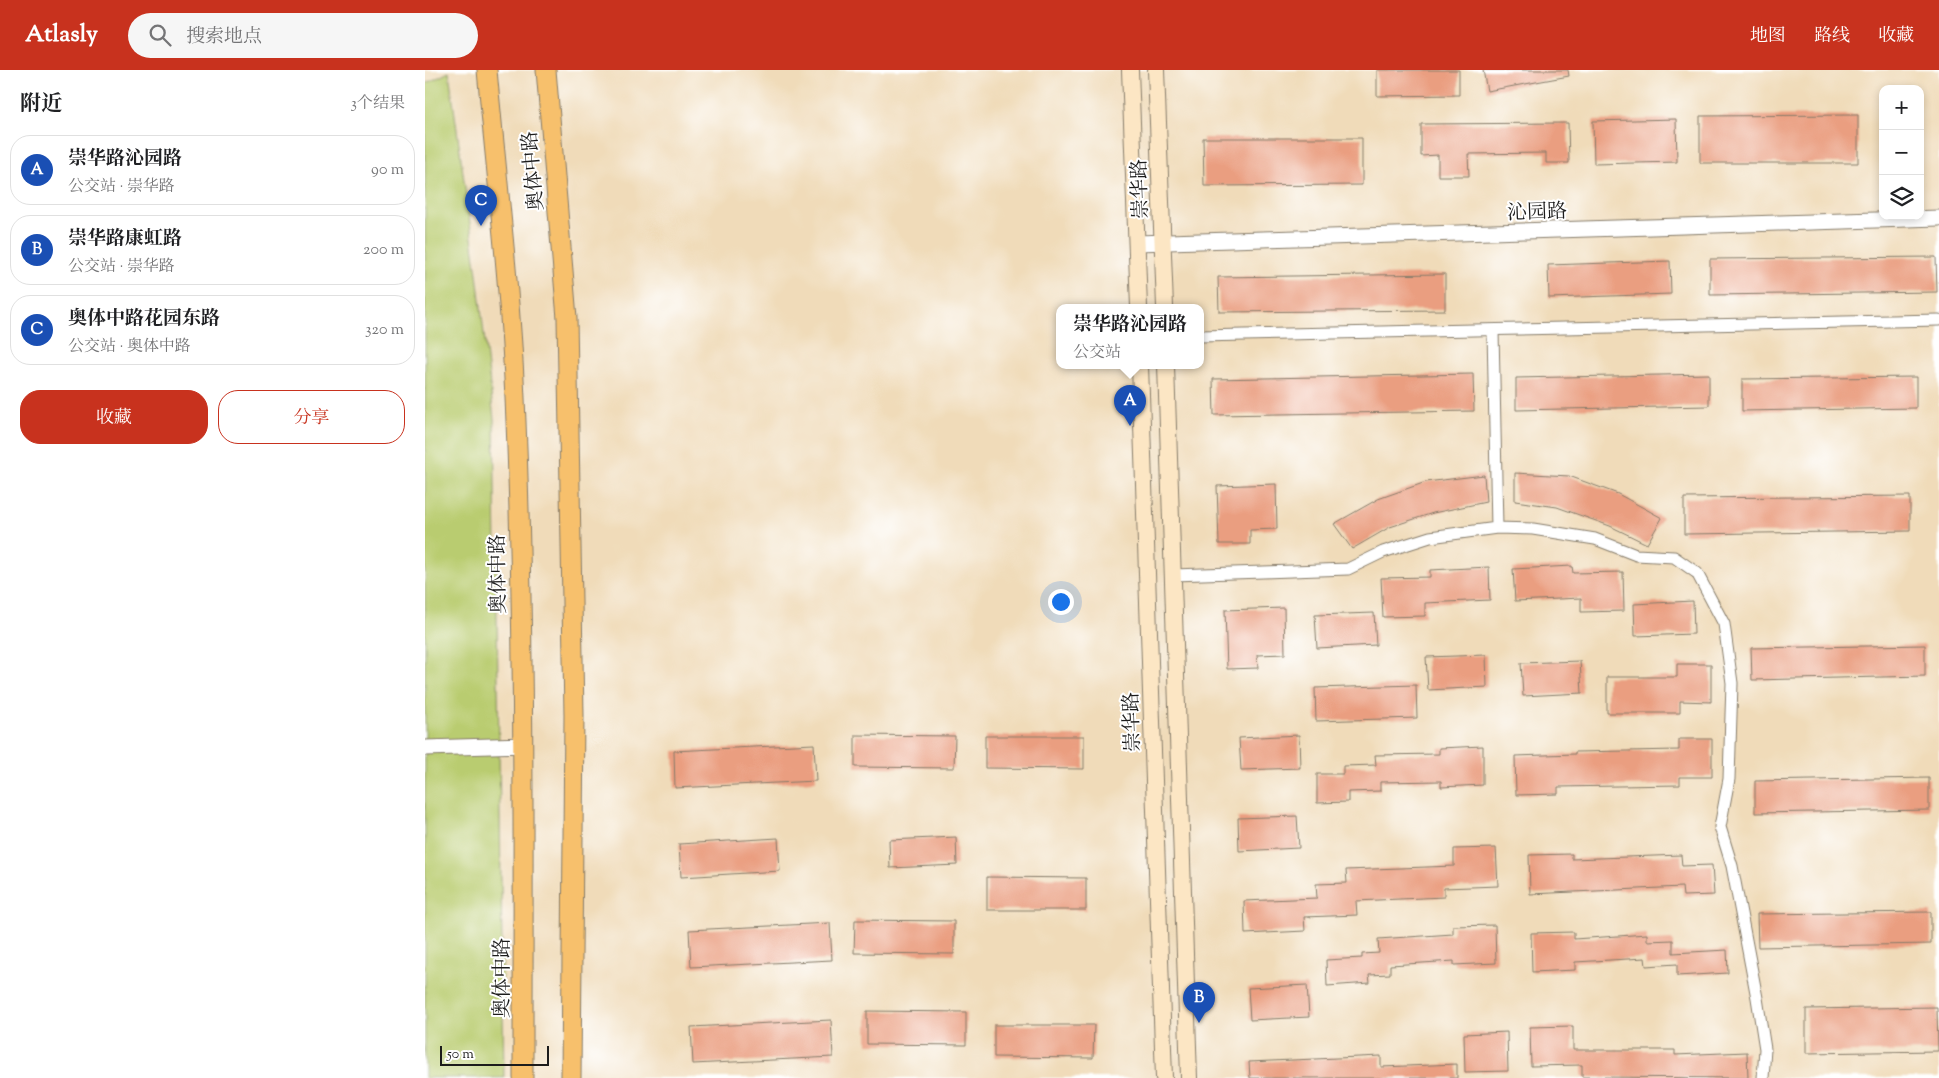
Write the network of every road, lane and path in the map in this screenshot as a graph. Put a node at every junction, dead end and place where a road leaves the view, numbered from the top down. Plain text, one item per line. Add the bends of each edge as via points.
1 (487, 70) edge
2 (546, 70) edge
3 (1130, 70) edge
4 (1156, 70) edge
5 (1939, 218) edge
6 (1162, 242) junction
7 (1137, 243) junction
8 (1139, 304) edge
9 (1165, 304) edge
10 (1939, 320) edge
11 (1493, 330) junction
12 (1204, 336) edge
13 (1141, 369) edge
14 (1167, 369) edge
15 (1497, 528) junction
16 (1173, 575) junction
17 (523, 745) junction
18 (425, 748) edge
19 (523, 1078) edge
20 (571, 1078) edge
21 (1163, 1078) edge
22 (1189, 1078) edge
23 (1763, 1078) edge

1 - 17 main road, 奥体中路 via 515,397
2 - 20 main road, 奥体中路 via 567,318 574,714
3 - 7 main road, 崇华路
4 - 6 main road, 崇华路
5 - 6 street, 沁园路
6 - 7 street, 沁园路
6 - 9 main road, 崇华路
7 - 8 main road, 崇华路
10 - 11 street
11 - 12 street
11 - 15 street
13 - 21 main road, 崇华路
14 - 16 main road
15 - 16 street via 1430,536 1383,552 1348,569
15 - 23 street via 1533,529 1595,539 1636,555 1674,557 1697,573 1724,624 1732,683 1729,779 1720,827 1732,866 1757,998 1765,1049
16 - 22 main road
17 - 18 street
17 - 19 main road, 奥体中路

